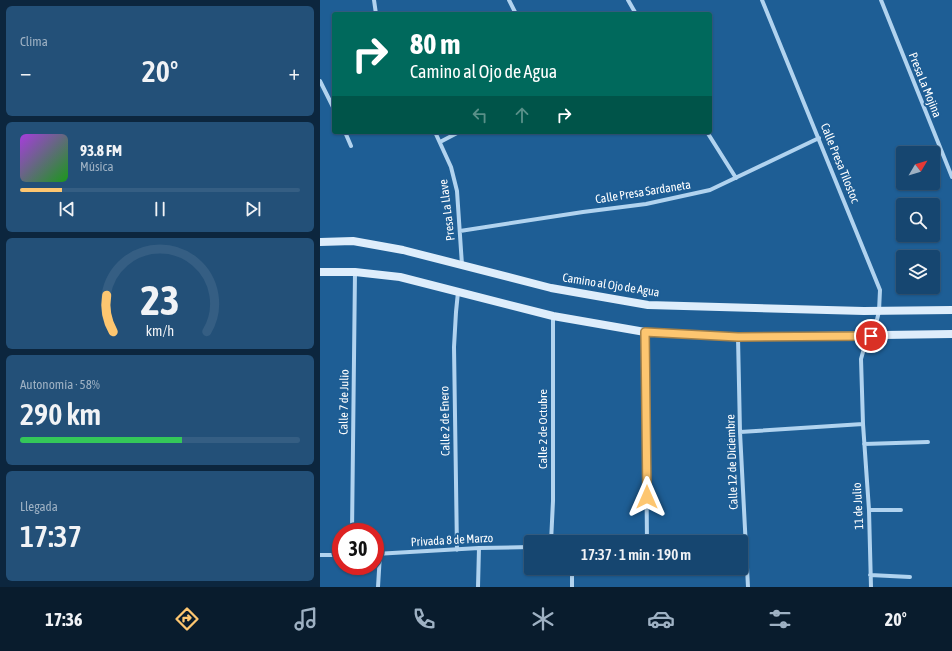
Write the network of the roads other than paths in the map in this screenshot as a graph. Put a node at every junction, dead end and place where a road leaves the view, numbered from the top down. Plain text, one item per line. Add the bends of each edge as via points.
1 (374, 0) edge
2 (509, 0) edge
3 (628, 0) edge
4 (762, 0) edge
5 (880, 0) edge
6 (376, 12) edge
7 (514, 12) edge
8 (635, 12) edge
9 (320, 81) edge
10 (332, 105) edge
11 (346, 134) edge
12 (436, 134) edge
13 (455, 134) edge
14 (708, 134) edge
15 (819, 138) junction
16 (440, 142) junction
17 (351, 146) dead end
18 (952, 177) edge
19 (736, 178) junction
20 (460, 231) junction
21 (320, 242) edge
22 (462, 266) junction
23 (320, 272) edge
24 (355, 272) junction
25 (458, 292) junction
26 (952, 310) edge
27 (878, 311) junction
28 (553, 316) junction
29 (645, 332) junction
30 (952, 334) edge
31 (871, 336) junction
32 (738, 337) junction
33 (863, 424) junction
34 (740, 432) junction
35 (928, 442) dead end
36 (864, 444) junction
37 (869, 510) junction
38 (902, 510) dead end
39 (352, 523) edge
40 (551, 535) edge
41 (647, 535) edge
42 (745, 535) edge
43 (524, 547) edge
44 (479, 548) junction
45 (457, 550) junction
46 (384, 554) edge
47 (320, 555) edge
48 (332, 555) edge
49 (378, 575) edge
50 (572, 575) edge
51 (747, 575) edge
52 (870, 575) junction
53 (910, 577) dead end
54 (378, 587) edge
55 (478, 587) edge
56 (572, 587) edge
57 (748, 587) edge
58 (871, 587) edge

1 - 6 street
2 - 7 street
3 - 8 street
4 - 15 street, Calle Presa Tilostoc
5 - 18 street, Presa La Mojina
9 - 10 street
11 - 17 street
12 - 16 street, Presa La Llave
13 - 16 street
14 - 19 street
15 - 19 street, Calle Presa Sardaneta
15 - 27 street, Calle Presa Tilostoc via 880,290
16 - 20 street, Presa La Llave via 451,167 457,191
19 - 20 street, Calle Presa Sardaneta via 710,190 688,196
20 - 22 street, Presa La Llave
21 - 22 street, Camino al Ojo de Agua via 353,241 403,250
22 - 27 street, Camino al Ojo de Agua via 551,288 648,305
23 - 24 street
24 - 25 street via 400,277
24 - 39 street, Calle 7 de Julio
25 - 28 street
25 - 45 street, Calle 2 de Enero via 454,347
26 - 27 street, Camino al Ojo de Agua
27 - 31 street, Calle Presa Tilostoc
28 - 29 street
28 - 40 street, Calle 2 de Octubre
29 - 32 street
29 - 41 street
30 - 31 street
31 - 32 street
31 - 33 street, 11 de Julio via 861,359
32 - 34 street, Calle 12 de Diciembre
33 - 34 street
33 - 36 street, 11 de Julio
34 - 42 street, Calle 12 de Diciembre
35 - 36 street
36 - 37 street, 11 de Julio
37 - 38 street
37 - 52 street, 11 de Julio
43 - 44 street, Privada 8 de Marzo
44 - 45 street, Privada 8 de Marzo
44 - 55 street
45 - 46 street, Privada 8 de Marzo
47 - 48 street
49 - 54 street
50 - 56 street
51 - 57 street, Calle 12 de Diciembre
52 - 53 street
52 - 58 street, 11 de Julio

